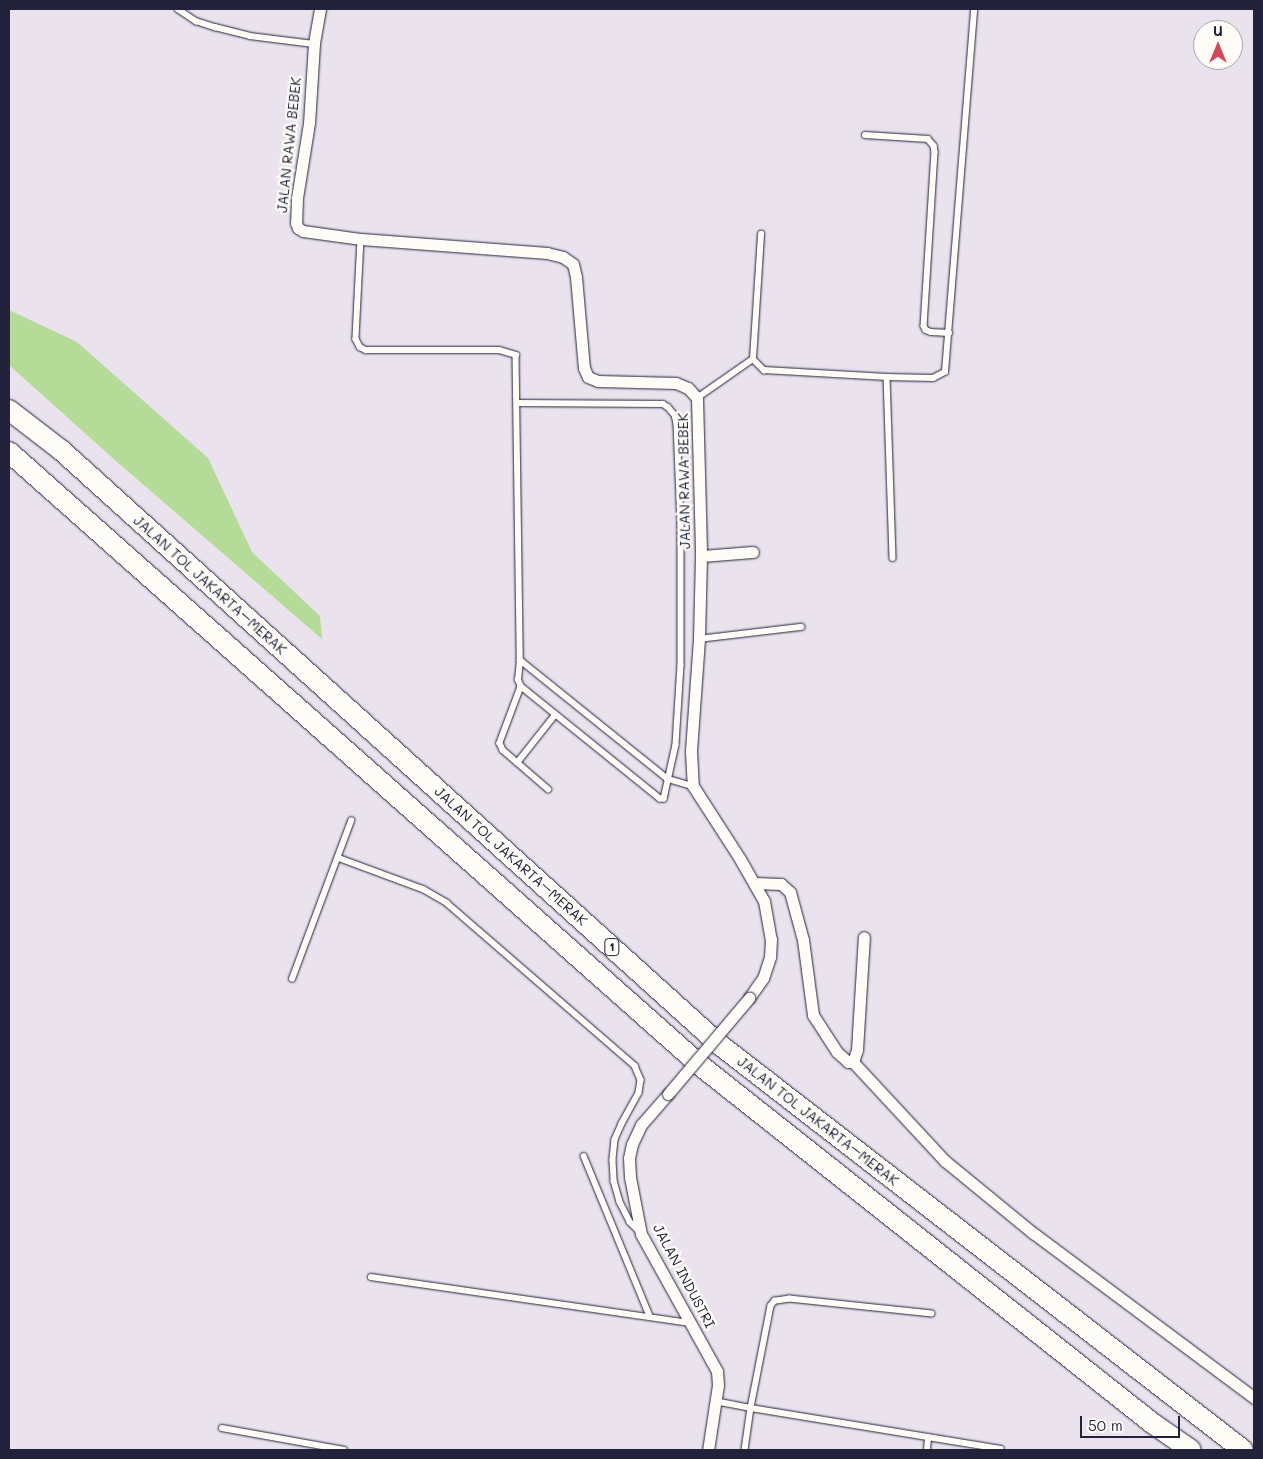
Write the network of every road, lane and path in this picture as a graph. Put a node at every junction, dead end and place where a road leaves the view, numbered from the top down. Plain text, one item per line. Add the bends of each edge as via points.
1 (178, 9) edge
2 (320, 9) edge
3 (974, 9) edge
4 (314, 44) junction
5 (865, 135) dead end
6 (761, 234) dead end
7 (361, 239) junction
8 (948, 333) junction
9 (753, 360) junction
10 (887, 377) junction
11 (698, 398) junction
12 (517, 403) junction
13 (9, 410) edge
14 (9, 452) edge
15 (754, 552) dead end
16 (701, 556) junction
17 (893, 558) dead end
18 (801, 627) dead end
19 (700, 638) junction
20 (520, 660) junction
21 (521, 687) junction
22 (555, 715) junction
23 (517, 763) junction
24 (668, 779) junction
25 (693, 786) junction
26 (548, 789) dead end
27 (351, 821) dead end
28 (339, 858) junction
29 (754, 883) junction
30 (864, 937) dead end
31 (292, 979) dead end
32 (749, 998) joint
33 (853, 1062) junction
34 (584, 1156) dead end
35 (641, 1234) junction
36 (371, 1278) dead end
37 (932, 1314) dead end
38 (650, 1316) junction
39 (691, 1324) junction
40 (1254, 1398) edge
41 (715, 1401) junction
42 (752, 1408) junction
43 (222, 1428) dead end
44 (928, 1438) junction
45 (1001, 1449) dead end
46 (344, 1450) edge
47 (708, 1450) edge
48 (745, 1450) edge
49 (927, 1450) edge
50 (1191, 1450) edge
51 (1242, 1450) edge

1 - 4 lane via 196,21 215,27 250,36
2 - 4 street, JALAN RAWA BEBEK
3 - 8 lane
4 - 7 street, JALAN RAWA BEBEK via 309,123 296,223 303,232
5 - 8 lane via 928,139 934,146 924,326 931,332
6 - 9 lane
7 - 11 street, JALAN RAWA BEBEK via 547,253 563,257 573,264 576,277 584,368 588,377 598,381 676,383 688,388
7 - 12 lane via 356,339 360,347 366,350 499,350 513,353 518,363
8 - 10 lane via 946,366 941,375 933,378
9 - 10 lane via 764,370
9 - 11 lane
10 - 17 lane
11 - 16 street, JALAN RAWA BEBEK
12 - 20 lane
12 - 24 lane via 663,404 675,415 681,525 680,665 676,745
13 - 51 highway, JALAN TOL JAKARTA–MERAK / 1 via 61,450 720,1045
14 - 50 highway, JALAN TOL JAKARTA–MERAK / 1 via 702,1066 1152,1423
15 - 16 street
16 - 19 street, JALAN RAWA BEBEK
18 - 19 lane
19 - 25 street, JALAN RAWA BEBEK via 691,751
20 - 21 lane via 518,680
20 - 24 lane
21 - 22 lane
21 - 23 lane via 500,743
22 - 23 lane
22 - 24 lane via 660,799 664,799
23 - 26 lane
24 - 25 lane
25 - 29 street, JALAN RAWA BEBEK
27 - 28 lane
28 - 31 lane
28 - 35 lane via 423,889 447,903 635,1066 641,1080 639,1093 622,1124 613,1160 620,1202 630,1222
29 - 32 street, JALAN RAWA BEBEK via 764,901 771,939 770,957 763,978
29 - 33 street via 781,884 790,892 803,940 813,1015 837,1052 848,1062
30 - 33 street via 857,1050
32 - 35 street, JALAN INDUSTRI, bridge via 642,1125 632,1144 630,1177
33 - 40 street via 952,1168
34 - 38 lane
35 - 39 street, JALAN INDUSTRI
36 - 38 lane
37 - 42 lane via 790,1299 775,1301 771,1306
38 - 39 lane
39 - 41 street, JALAN INDUSTRI via 717,1371
41 - 42 lane
41 - 47 street, JALAN INDUSTRI
42 - 44 lane
42 - 48 lane
43 - 46 lane
44 - 45 lane
44 - 49 lane

